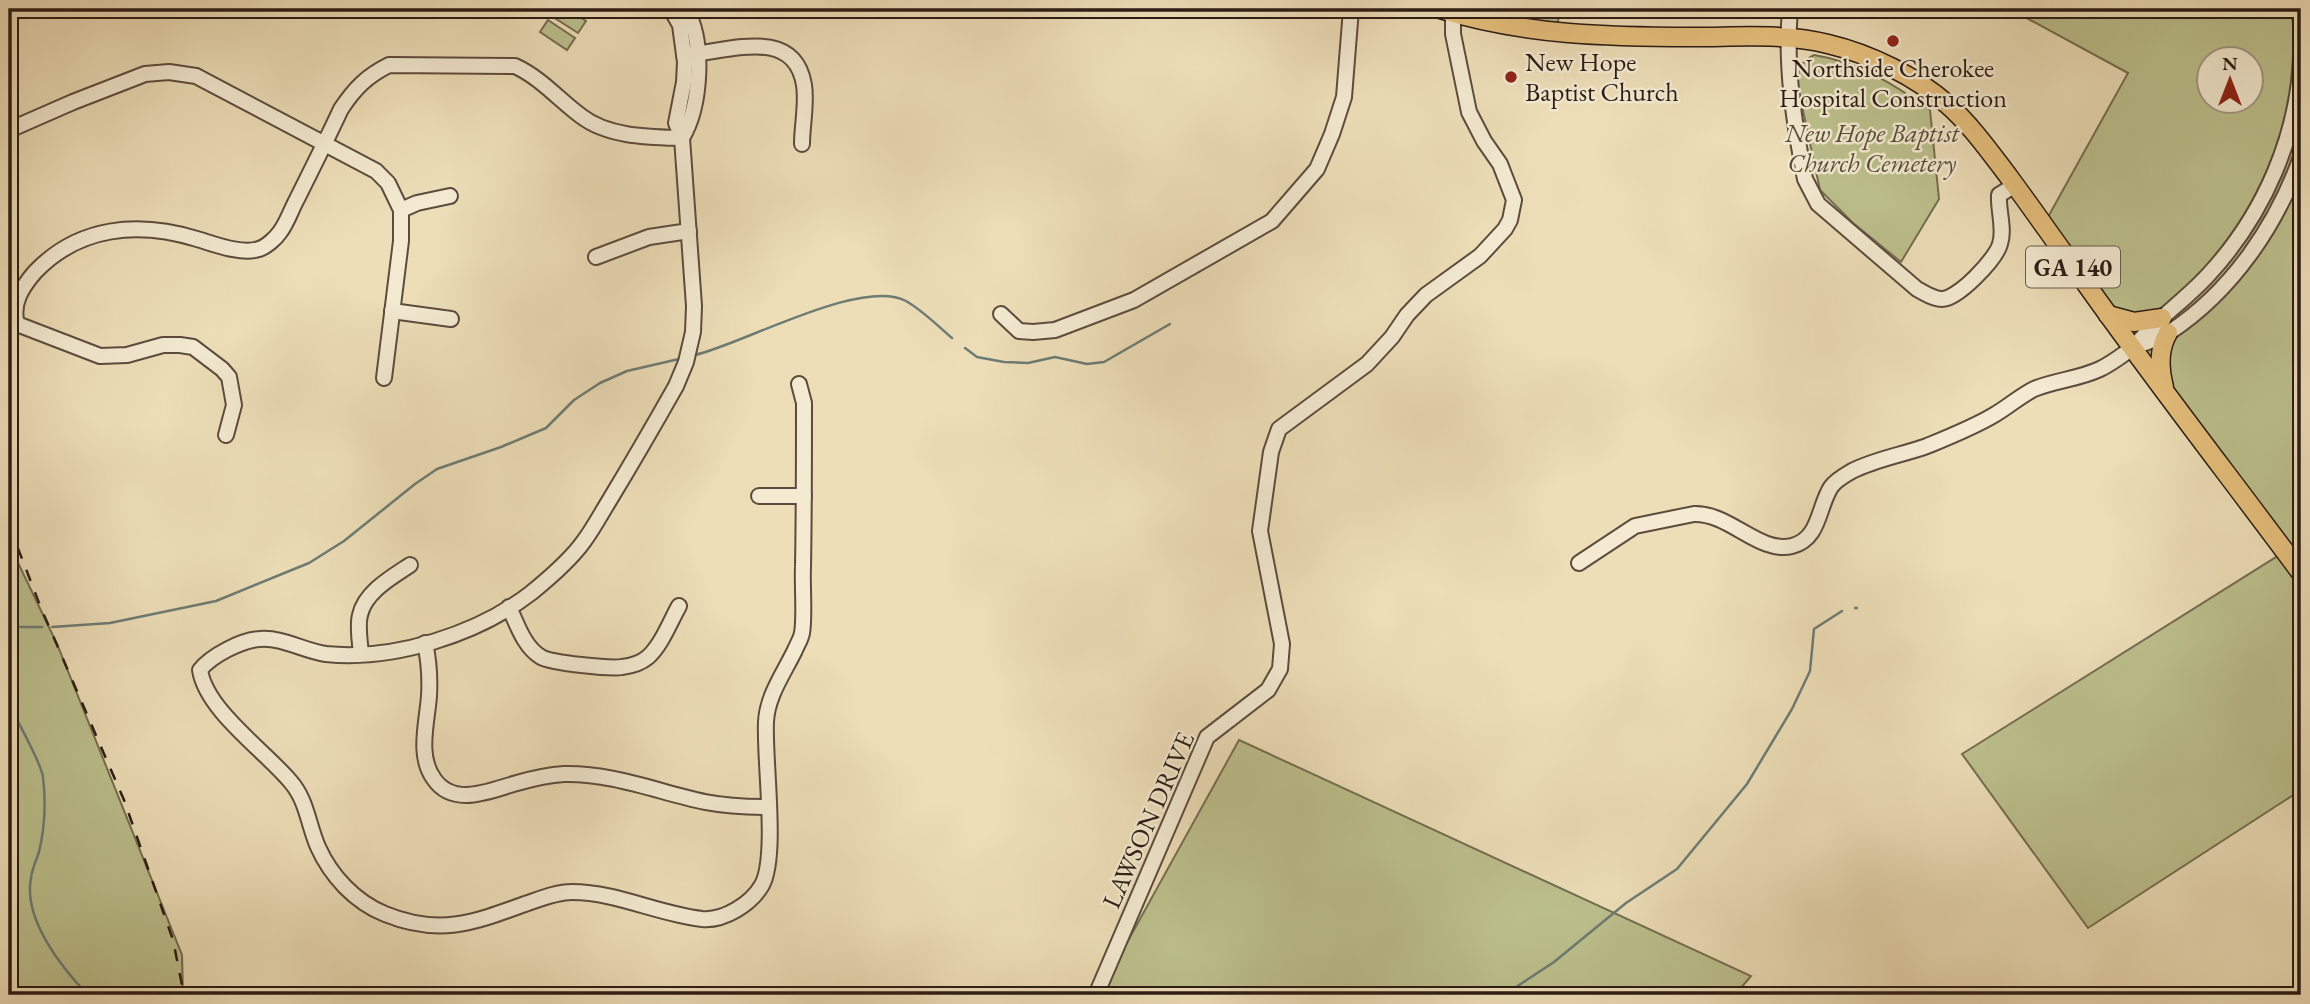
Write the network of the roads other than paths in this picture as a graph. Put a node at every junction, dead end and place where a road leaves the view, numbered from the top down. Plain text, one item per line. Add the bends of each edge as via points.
1 (671, 9) edge
2 (686, 9) edge
3 (1351, 9) edge
4 (1790, 9) edge
5 (2300, 9) edge
6 (1446, 11) edge
7 (2301, 27) edge
8 (1787, 39) junction
9 (691, 55) junction
10 (2301, 56) edge
11 (9, 130) edge
12 (682, 138) junction
13 (325, 143) junction
14 (802, 144) dead end
15 (2301, 157) edge
16 (2015, 185) junction
17 (450, 196) dead end
18 (401, 210) junction
19 (689, 231) junction
20 (596, 257) dead end
21 (392, 311) junction
22 (1001, 314) dead end
23 (2108, 315) junction
24 (450, 319) dead end
25 (2165, 325) junction
26 (2133, 348) junction
27 (384, 378) dead end
28 (799, 384) dead end
29 (2164, 390) junction
30 (226, 435) dead end
31 (759, 496) dead end
32 (804, 496) junction
33 (1579, 563) dead end
34 (410, 565) dead end
35 (2301, 573) edge
36 (680, 606) dead end
37 (509, 607) junction
38 (425, 643) junction
39 (361, 654) junction
40 (768, 807) junction
41 (1097, 995) edge

1 - 9 street
2 - 9 street via 695,31
3 - 22 street via 1344,97 1332,134 1317,169 1272,221 1134,300 1055,330 1019,331
4 - 8 street
5 - 7 street
6 - 8 main road, GA 140 via 1535,31
6 - 41 street, LAWSON DRIVE via 1469,112 1500,164 1514,200 1510,220 1480,256 1406,315 1367,364 1279,429 1271,452 1260,531 1281,635 1280,669 1263,695 1208,737
8 - 16 main road, GA 140 via 1827,43 1909,78 1958,115
8 - 16 street via 1793,108 1810,191 1818,204 1917,289 1943,299 1953,296 1982,270 2000,244 1999,195
9 - 12 street via 696,88 690,125
9 - 14 street via 756,46 785,52 804,86
10 - 25 street via 2290,129 2268,188 2217,265
11 - 13 street via 145,74 169,72 195,76
12 - 13 street via 617,132 583,119 533,75 515,66 389,65 370,74 354,90
12 - 19 street
13 - 18 street via 376,171 388,183
13 - 30 street via 279,233 259,249 227,248 172,232 110,232 79,239 50,257 16,300 17,324 100,356 127,355 163,345 193,347 229,377 234,405
15 - 25 street via 2278,211 2251,252 2212,297
16 - 23 main road, GA 140
17 - 18 street
18 - 21 street
19 - 20 street via 649,237
19 - 37 street via 692,332 676,386 583,543
21 - 24 street
21 - 27 street
23 - 25 main road
23 - 26 main road, GA 140
25 - 26 street
25 - 29 main road via 2160,357
26 - 29 main road, GA 140
26 - 33 street via 2087,375 2033,390 1927,446 1852,472 1832,485 1816,528 1791,546 1768,545 1731,524 1694,514 1635,526
28 - 32 street via 804,403
29 - 35 main road, GA 140
31 - 32 street
32 - 40 street via 802,634 772,695 766,720
34 - 39 street via 376,590 359,615
36 - 37 street via 646,658 620,668 543,658 519,630
37 - 38 street
38 - 39 street
38 - 40 street via 429,694 424,752 427,768 449,792 483,794 563,774 602,777 724,805
39 - 40 street via 306,651 259,639 209,659 200,670 217,705 303,800 329,868 362,903 386,915 438,927 467,924 569,892 704,920 725,916 762,886 768,867

